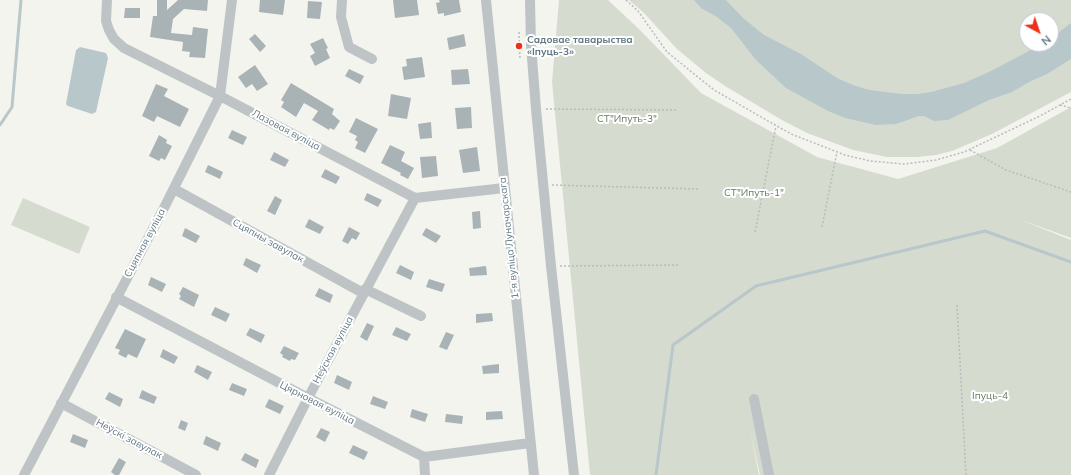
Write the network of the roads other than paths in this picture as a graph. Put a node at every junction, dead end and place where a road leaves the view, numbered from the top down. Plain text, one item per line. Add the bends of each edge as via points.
1 (107, 0) edge
2 (232, 0) edge
3 (342, 0) edge
4 (486, 0) edge
5 (530, 0) edge
6 (372, 59) dead end
7 (220, 96) junction
8 (504, 188) junction
9 (174, 189) junction
10 (415, 198) junction
11 (364, 291) junction
12 (116, 298) junction
13 (421, 316) dead end
14 (308, 398) junction
15 (754, 399) dead end
16 (61, 404) junction
17 (530, 443) junction
18 (424, 457) junction
19 (24, 475) edge
20 (196, 475) edge
21 (269, 475) edge
22 (425, 475) edge
23 (534, 475) edge
24 (574, 475) edge
25 (769, 475) edge

1 - 7 street, Лазовая вуліца via 106,21 109,30 124,48
2 - 7 street, Сцяпная вуліца
3 - 6 street via 341,17 349,47
4 - 8 street, 1-я вуліца Луначарскага
5 - 24 street via 536,109
7 - 9 street, Сцяпная вуліца
7 - 10 street, Лазовая вуліца
8 - 10 street
8 - 17 street, 1-я вуліца Луначарскага
9 - 11 street, Сцяпны завулак
9 - 12 street, Сцяпная вуліца
10 - 11 street, Неўская вуліца
11 - 13 street
11 - 14 street, Неўская вуліца
12 - 14 street, Цярновая вуліца
12 - 16 street, Сцяпная вуліца
14 - 18 street, Цярновая вуліца
14 - 21 street, Неўская вуліца
15 - 25 street
16 - 19 street, Сцяпная вуліца
16 - 20 street, Неўскі завулак
17 - 18 street
17 - 23 street, 1-я вуліца Луначарскага
18 - 22 street

